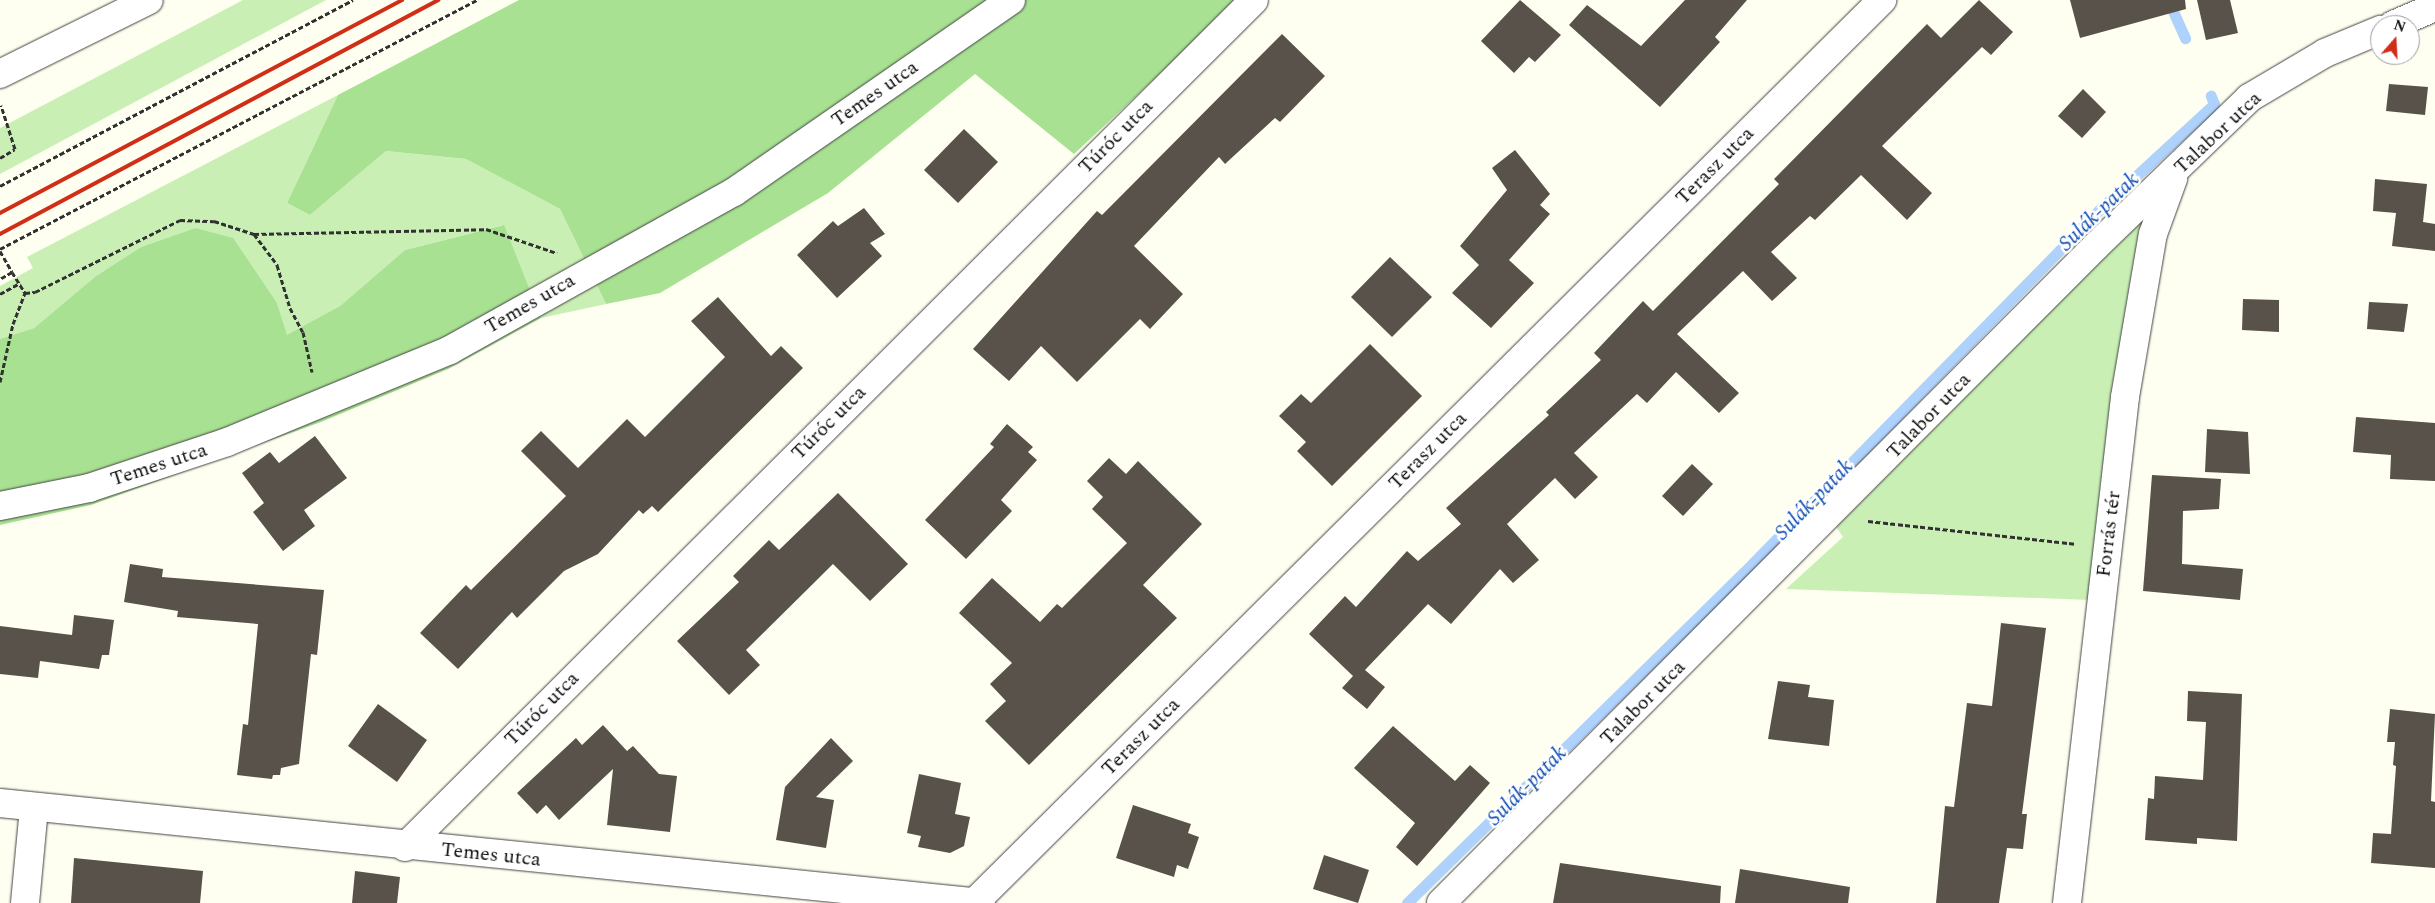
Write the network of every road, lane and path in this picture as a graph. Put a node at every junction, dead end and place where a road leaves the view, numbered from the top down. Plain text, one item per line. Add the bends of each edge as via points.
1 (149, 0) edge
2 (352, 0) edge
3 (477, 0) edge
4 (1011, 0) edge
5 (1254, 0) edge
6 (1882, 0) edge
7 (2435, 7) edge
8 (2416, 15) edge
9 (2370, 34) edge
10 (0, 72) edge
11 (0, 158) edge
12 (2177, 171) junction
13 (0, 186) edge
14 (254, 234) junction
15 (0, 250) edge
16 (604, 262) junction
17 (12, 272) junction
18 (0, 279) edge
19 (20, 283) junction
20 (26, 293) junction
21 (0, 294) edge
22 (0, 382) edge
23 (319, 407) junction
24 (0, 506) edge
25 (1830, 517) junction
26 (2107, 548) junction
27 (0, 803) edge
28 (34, 807) junction
29 (405, 847) junction
30 (24, 903) edge
31 (977, 903) edge
32 (1441, 903) edge
33 (2067, 903) edge

1 - 10 street
2 - 13 path
3 - 15 path
4 - 16 street, Temes utca via 734,192
5 - 29 street, Túróc utca
6 - 31 street, Terasz utca
7 - 8 street
9 - 12 street, Talabor utca via 2325,53 2249,98
10 - 11 path via 1,111 16,149
12 - 25 street, Talabor utca via 2096,246
12 - 26 street, Forrás tér via 2153,234 2125,397
14 - 16 path via 486,230 562,255
14 - 20 path via 214,221 180,220
14 - 23 path via 277,265 290,308 303,332
15 - 17 path
16 - 23 street, Temes utca via 450,350
17 - 18 path
17 - 19 path
19 - 20 path
19 - 21 path
20 - 22 path via 13,324
23 - 24 street, Temes utca via 89,488
25 - 26 path
25 - 32 street, Talabor utca
26 - 33 street, Forrás tér
27 - 28 street, Temes utca
28 - 29 street, Temes utca
28 - 30 street
29 - 31 street, Temes utca

